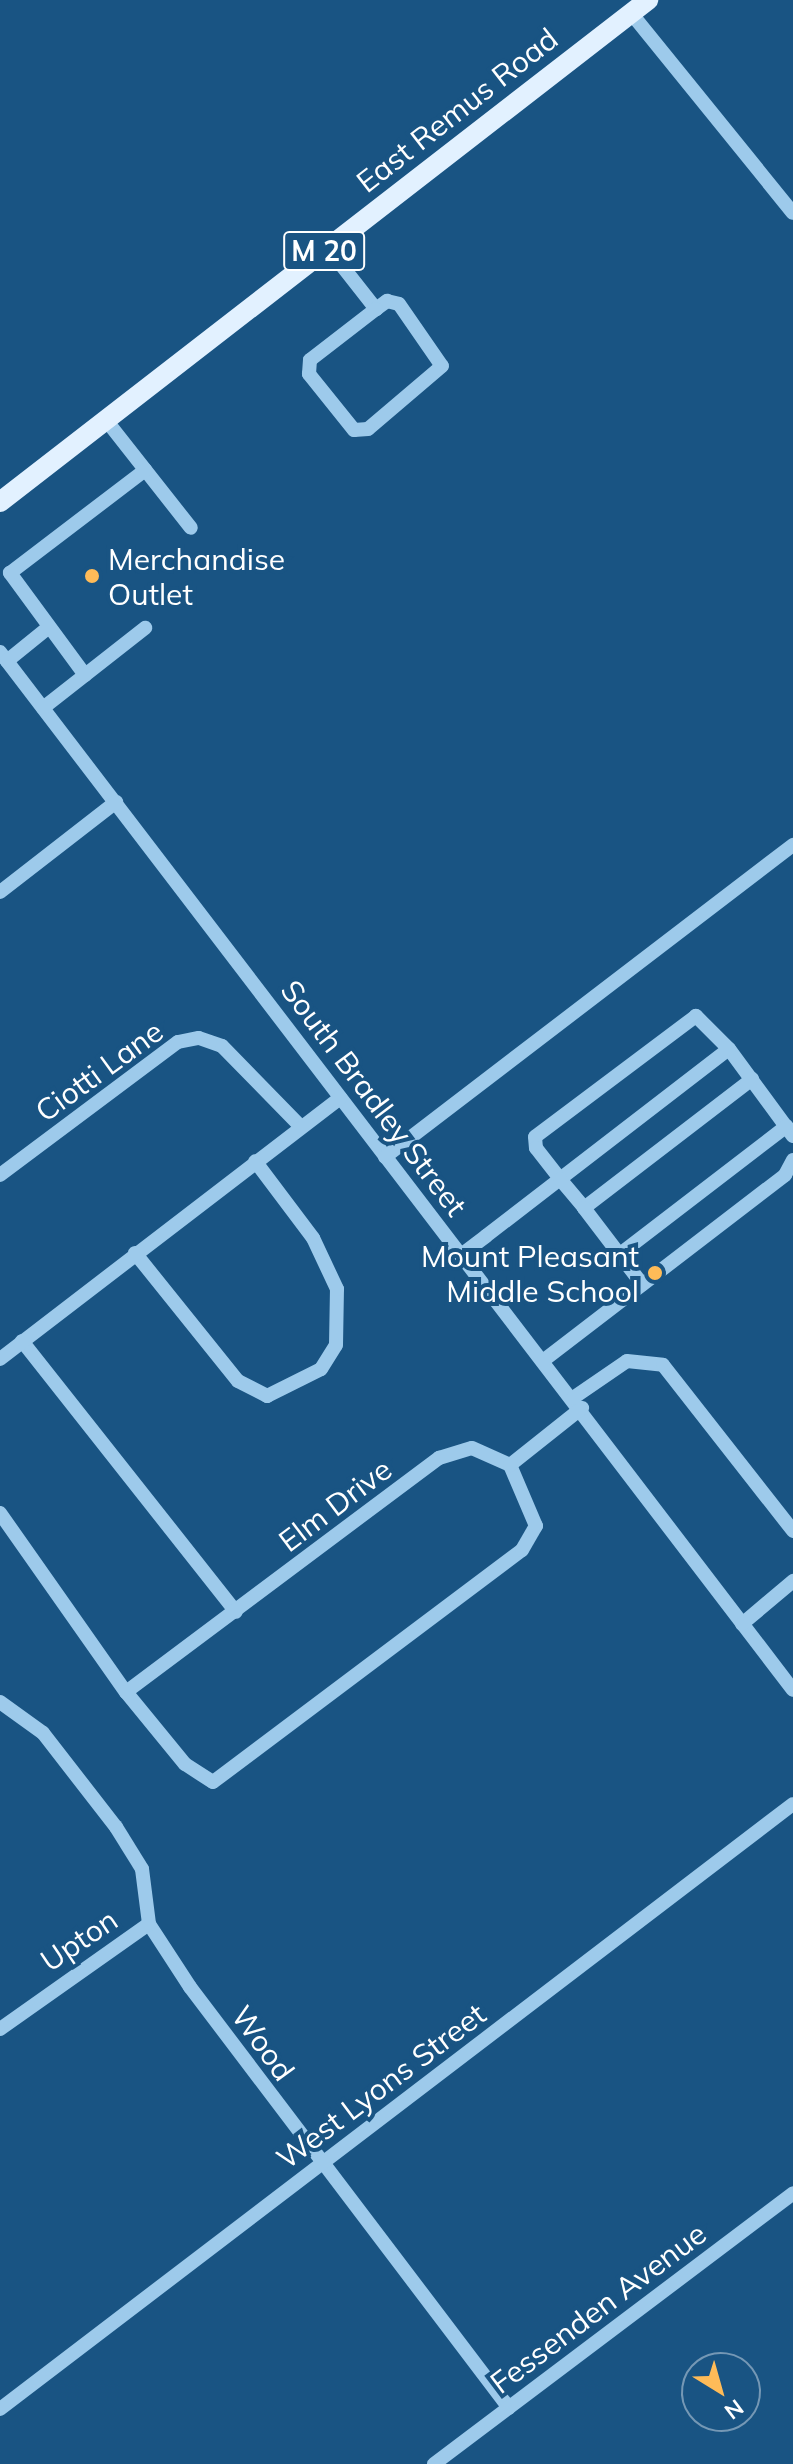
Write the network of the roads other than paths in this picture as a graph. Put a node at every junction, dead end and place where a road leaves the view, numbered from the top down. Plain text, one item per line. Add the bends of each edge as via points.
1 (639, 6) edge
2 (793, 213) edge
3 (328, 248) junction
4 (376, 309) junction
5 (106, 420) junction
6 (145, 470) junction
7 (0, 502) edge
8 (191, 528) dead end
9 (5, 578) edge
10 (49, 627) junction
11 (145, 628) dead end
12 (4, 657) edge
13 (85, 675) junction
14 (43, 708) junction
15 (116, 802) junction
16 (793, 845) edge
17 (0, 892) edge
18 (729, 1049) junction
19 (752, 1079) junction
20 (340, 1098) junction
21 (299, 1125) junction
22 (790, 1131) edge
23 (385, 1157) junction
24 (793, 1160) edge
25 (255, 1161) junction
26 (0, 1175) edge
27 (560, 1179) junction
28 (584, 1208) junction
29 (135, 1253) junction
30 (620, 1254) junction
31 (461, 1255) junction
32 (642, 1284) junction
33 (22, 1341) junction
34 (0, 1359) edge
35 (544, 1360) junction
36 (577, 1403) junction
37 (510, 1465) junction
38 (0, 1513) edge
39 (793, 1531) edge
40 (793, 1581) edge
41 (236, 1612) junction
42 (742, 1624) junction
43 (793, 1690) edge
44 (126, 1692) junction
45 (0, 1702) edge
46 (793, 1804) edge
47 (149, 1924) junction
48 (0, 2029) edge
49 (320, 2166) junction
50 (793, 2193) edge
51 (509, 2408) junction
52 (0, 2409) edge
53 (434, 2464) edge

1 - 2 street
1 - 3 main road, East Remus Road / M 20
3 - 4 street
3 - 5 main road, East Remus Road / M 20
4 - 4 street via 387,301 399,304 442,366 368,429 354,430 309,374 310,360
5 - 6 street
5 - 7 main road, East Remus Road / M 20
6 - 8 street
6 - 9 street
9 - 10 street
10 - 12 street
10 - 13 street
11 - 13 street
12 - 14 street, South Bradley Street
13 - 14 street
14 - 15 street, South Bradley Street
15 - 17 street
15 - 20 street, South Bradley Street
16 - 23 street
18 - 19 street
18 - 27 street
18 - 27 street via 696,1016 567,1111 535,1137
19 - 22 street
19 - 28 street
20 - 21 street
20 - 23 street, South Bradley Street
21 - 25 street
21 - 26 street, Ciotti Lane via 222,1046 199,1038 178,1042
22 - 30 street
23 - 31 street, South Bradley Street
24 - 32 street via 785,1175
25 - 29 street
25 - 29 street via 313,1238 337,1289 336,1345 321,1369 267,1396 238,1381
27 - 28 street
27 - 31 street
28 - 30 street
29 - 33 street
30 - 32 street
31 - 35 street, South Bradley Street
32 - 35 street
33 - 34 street
33 - 41 street
35 - 36 street, South Bradley Street
36 - 37 street
36 - 39 street via 627,1361 663,1365
36 - 42 street, South Bradley Street
37 - 41 street, Elm Drive via 472,1448 439,1458
37 - 44 street via 536,1526 522,1550 213,1782 185,1764
38 - 44 street
40 - 42 street
41 - 44 street, Elm Drive
42 - 43 street, South Bradley Street
45 - 47 street, Wood via 43,1733 116,1827 142,1869
46 - 49 street, West Lyons Street
47 - 48 street, Upton
47 - 49 street, Wood
49 - 51 street, Wood
49 - 52 street, West Lyons Street
50 - 51 street, Fessenden Avenue
51 - 53 street, Fessenden Avenue

